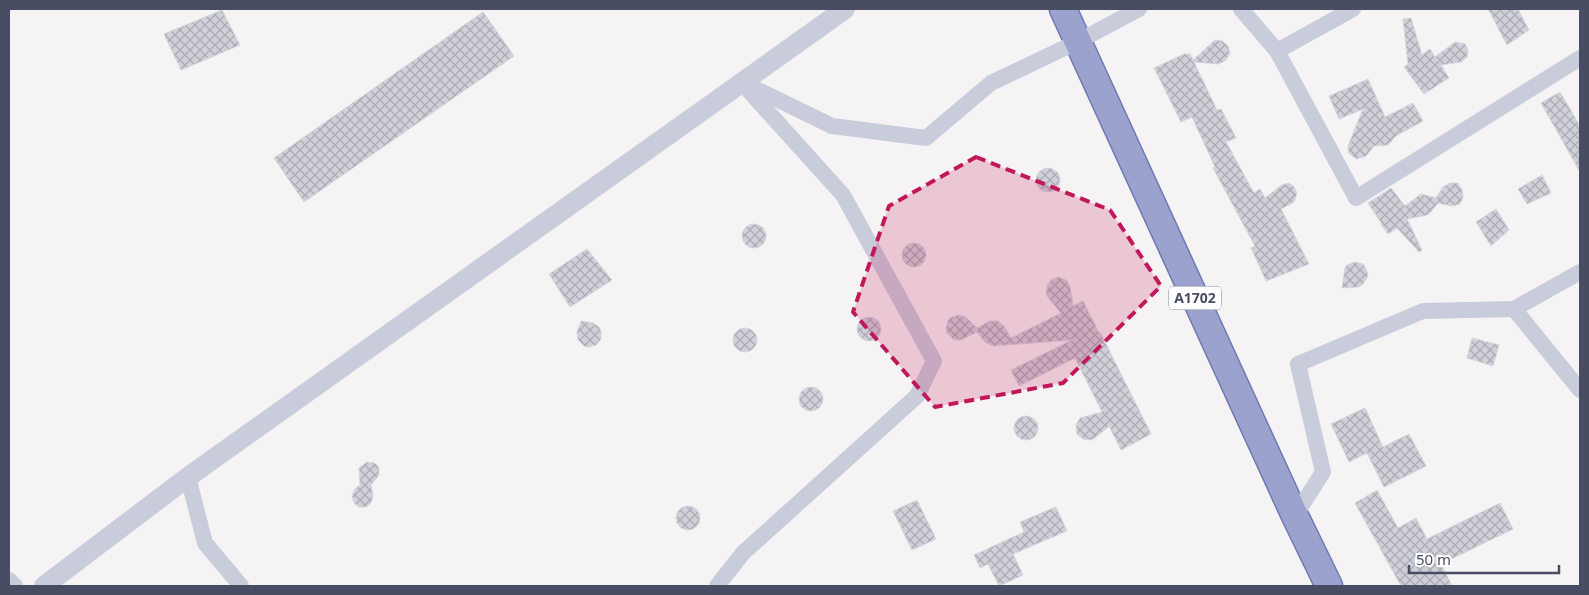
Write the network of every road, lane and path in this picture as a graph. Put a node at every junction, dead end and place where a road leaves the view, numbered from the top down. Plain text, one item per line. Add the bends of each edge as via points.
1 (844, 9) edge
2 (1064, 9) edge
3 (1139, 9) edge
4 (1241, 9) edge
5 (1353, 9) edge
6 (1077, 42) junction
7 (1277, 51) junction
8 (1580, 58) edge
9 (741, 82) junction
10 (1580, 272) edge
11 (1514, 309) junction
12 (1580, 390) edge
13 (188, 477) junction
14 (1295, 516) junction
15 (9, 580) edge
16 (15, 586) edge
17 (44, 586) edge
18 (241, 586) edge
19 (717, 586) edge
20 (1329, 586) edge

1 - 9 street
2 - 6 highway, A1702
3 - 6 street
4 - 7 street
5 - 7 street
6 - 9 street via 991,83 926,138 832,126
6 - 14 highway, A1702
7 - 8 street via 1356,198
9 - 13 street
9 - 19 street via 843,195 934,361 917,396 743,553
10 - 11 street
11 - 12 street
11 - 14 street via 1423,311 1298,364 1323,472
13 - 17 street
13 - 18 street via 205,543
14 - 20 highway, A1702
15 - 16 street

